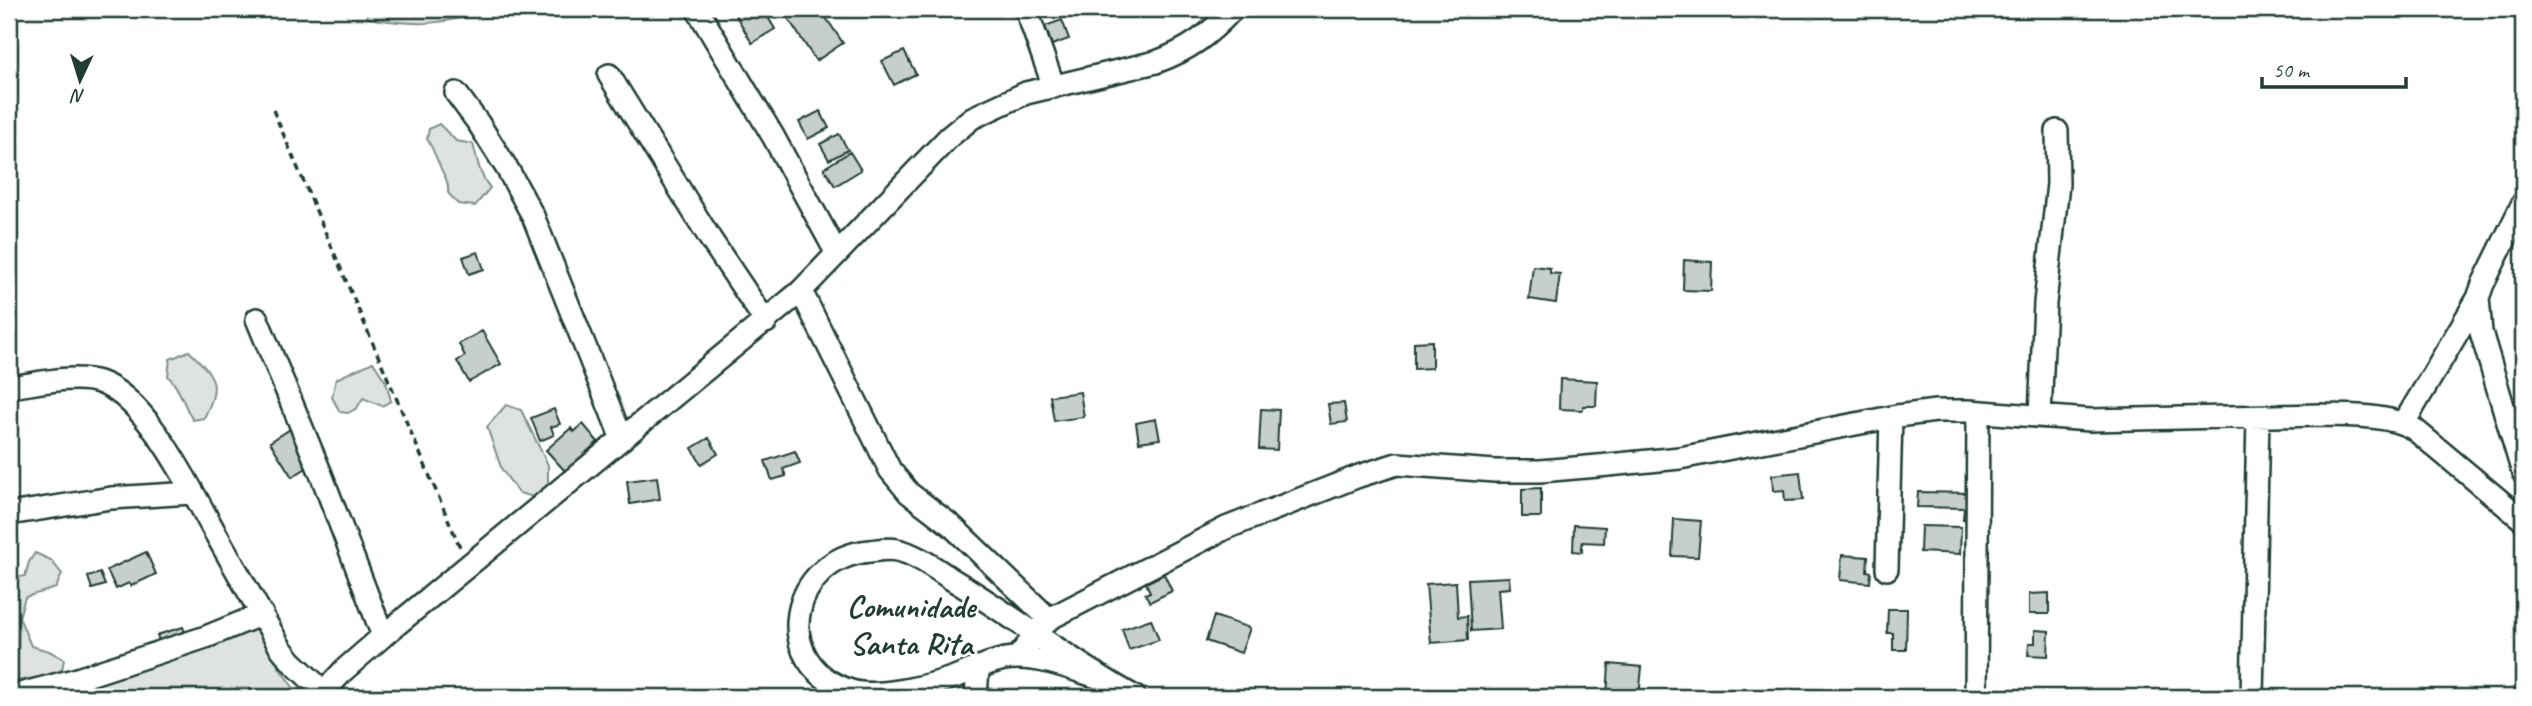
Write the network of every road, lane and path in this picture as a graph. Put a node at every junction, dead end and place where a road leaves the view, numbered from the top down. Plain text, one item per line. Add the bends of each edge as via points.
1 (696, 9) edge
2 (1026, 9) edge
3 (1233, 9) edge
4 (609, 75) dead end
5 (1054, 87) junction
6 (456, 93) dead end
7 (273, 110) dead end
8 (2057, 131) dead end
9 (2523, 203) edge
10 (836, 253) junction
11 (801, 292) junction
12 (2478, 298) junction
13 (257, 319) dead end
14 (766, 322) junction
15 (9, 387) edge
16 (1978, 412) junction
17 (2040, 416) junction
18 (1891, 417) junction
19 (2258, 417) junction
20 (2404, 423) junction
21 (622, 439) junction
22 (2523, 473) edge
23 (192, 493) junction
24 (9, 514) edge
25 (2523, 520) edge
26 (468, 565) junction
27 (1887, 569) dead end
28 (262, 614) junction
29 (1042, 627) junction
30 (383, 636) junction
31 (1017, 658) junction
32 (978, 668) junction
33 (86, 677) junction
34 (1097, 677) junction
35 (326, 695) edge
36 (9, 697) edge
37 (75, 697) edge
38 (976, 697) edge
39 (1135, 697) edge
40 (1976, 697) edge
41 (2252, 697) edge

1 - 10 street via 773,136
2 - 5 street
3 - 5 street via 1213,30 1176,55
4 - 14 street
5 - 10 street via 1026,93 972,118
6 - 21 street via 533,216
7 - 26 path
8 - 17 street via 2058,184 2045,303
9 - 12 street
10 - 11 street
11 - 14 street
11 - 29 street via 900,484 952,526
12 - 20 street
12 - 22 street via 2481,332
13 - 30 street
14 - 21 street
15 - 23 street via 86,379 108,385 144,417
16 - 17 street
16 - 18 street
16 - 40 street
17 - 19 street via 2124,420
18 - 27 street
18 - 29 street via 1680,457 1598,467 1495,471 1398,464 1226,527
19 - 20 street via 2351,416
19 - 41 street
20 - 25 street
21 - 26 street
23 - 24 street via 111,498
23 - 28 street
26 - 30 street
28 - 33 street
28 - 35 street via 280,647
29 - 31 street
29 - 32 street via 897,550 856,552 836,561 816,577 799,610 799,642 807,660 831,683 854,692 913,688
29 - 34 street
30 - 35 street via 344,670
31 - 32 street
31 - 34 street
32 - 38 street
33 - 36 street
33 - 37 street
34 - 39 street

